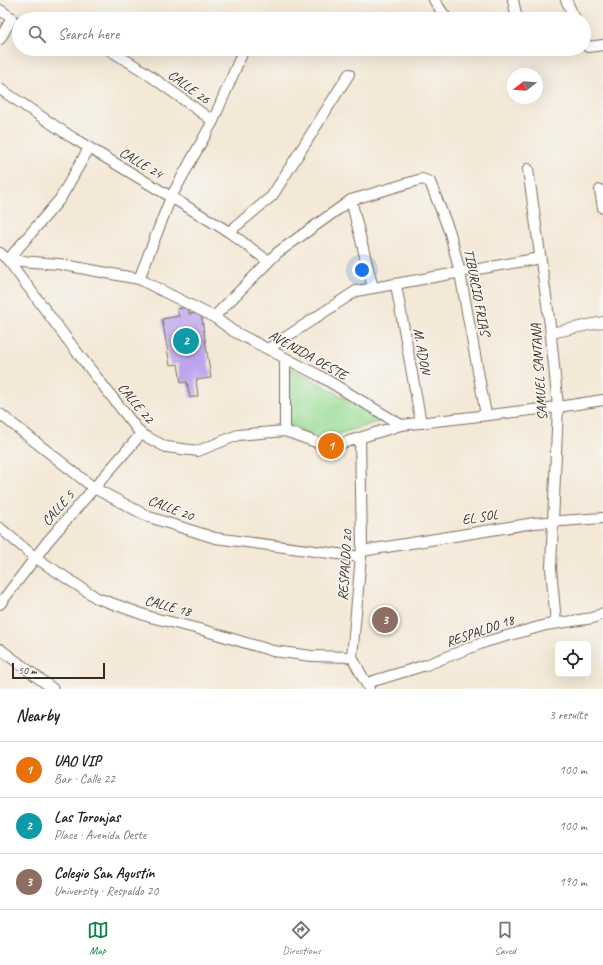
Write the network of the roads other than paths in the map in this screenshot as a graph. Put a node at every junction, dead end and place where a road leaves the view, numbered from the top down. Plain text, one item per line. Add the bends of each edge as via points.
1 (434, 0) edge
2 (513, 0) edge
3 (566, 0) edge
4 (0, 10) edge
5 (443, 12) edge
6 (516, 12) edge
7 (572, 12) edge
8 (12, 17) edge
9 (12, 23) edge
10 (0, 39) edge
11 (603, 45) edge
12 (591, 47) edge
13 (119, 56) edge
14 (241, 56) edge
15 (349, 74) dead end
16 (0, 89) edge
17 (213, 121) junction
18 (89, 148) junction
19 (528, 169) dead end
20 (600, 190) dead end
21 (171, 197) junction
22 (351, 200) junction
23 (603, 208) edge
24 (229, 232) junction
25 (4, 256) edge
26 (540, 258) junction
27 (268, 261) junction
28 (460, 273) junction
29 (139, 278) junction
30 (396, 285) junction
31 (373, 288) junction
32 (214, 317) junction
33 (603, 322) edge
34 (551, 333) junction
35 (268, 349) junction
36 (285, 358) junction
37 (603, 400) edge
38 (558, 407) junction
39 (0, 414) edge
40 (486, 415) junction
41 (421, 423) junction
42 (401, 425) junction
43 (285, 431) junction
44 (140, 434) junction
45 (360, 438) junction
46 (94, 488) junction
47 (603, 518) edge
48 (552, 521) junction
49 (0, 528) edge
50 (362, 554) junction
51 (36, 558) junction
52 (0, 604) edge
53 (603, 613) edge
54 (556, 623) junction
55 (0, 649) edge
56 (352, 657) junction
57 (368, 686) edge
58 (53, 689) edge

1 - 5 street
2 - 6 street
3 - 7 street
4 - 8 street
9 - 10 street
11 - 12 street
13 - 17 street, CALLE 26
14 - 17 street
15 - 24 street via 272,196
16 - 18 street, CALLE 24
17 - 21 street
18 - 21 street, CALLE 24
18 - 25 street via 60,199
19 - 26 street, SAMUEL SANTANA
20 - 23 street
21 - 24 street, CALLE 24
21 - 29 street
22 - 27 street
22 - 28 street, TIBURCIO FRIAS via 422,179 430,182 450,233
22 - 31 street
24 - 27 street, CALLE 24
25 - 29 street, AVENIDA OESTE
25 - 44 street, CALLE 22
26 - 28 street
26 - 34 street, SAMUEL SANTANA
27 - 32 street
28 - 30 street
28 - 40 street, TIBURCIO FRIAS
29 - 32 street, AVENIDA OESTE
30 - 31 street
30 - 41 street, M. ADON
31 - 35 street via 356,291
32 - 35 street, AVENIDA OESTE via 233,331
33 - 34 street
34 - 38 street, SAMUEL SANTANA
35 - 36 street, AVENIDA OESTE
36 - 42 street, AVENIDA OESTE
36 - 43 street
37 - 38 street
38 - 40 street
38 - 48 street, SAMUEL SANTANA
39 - 46 street, CALLE 20
40 - 41 street
41 - 42 street
42 - 45 street, CALLE 22
43 - 44 street, CALLE 22 via 238,435 198,451 166,447
43 - 45 street, CALLE 22 via 330,447
44 - 46 street, CALLE 5
45 - 50 street, RESPALDO 20
46 - 50 street, CALLE 20 via 149,517 207,536
46 - 51 street, CALLE 5
47 - 48 street, EL SOL
48 - 50 street, EL SOL via 437,538
48 - 54 street, SAMUEL SANTANA via 551,568
49 - 51 street, CALLE 18
50 - 56 street, RESPALDO 20
51 - 52 street, CALLE 5
51 - 56 street, CALLE 18 via 97,598 150,617 273,651 312,656
53 - 54 street, RESPALDO 18 via 593,618
54 - 57 street, RESPALDO 18 via 485,642
55 - 58 street
56 - 57 street

